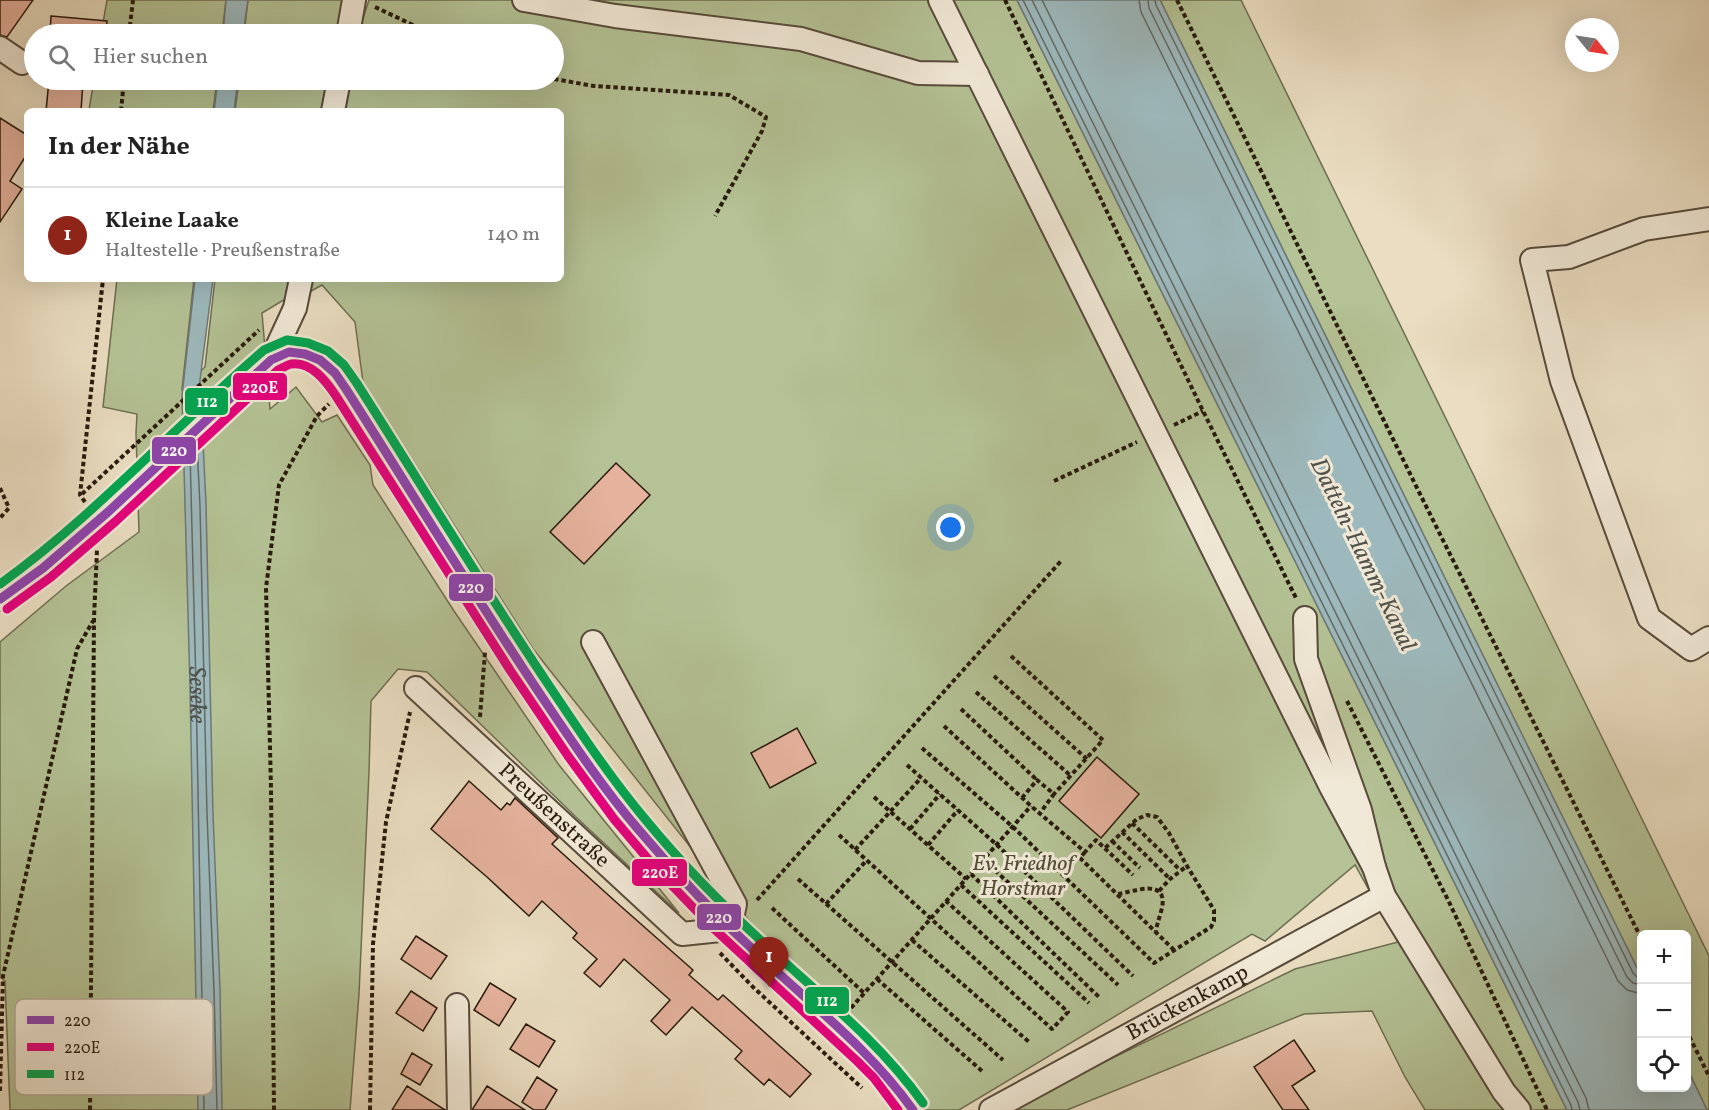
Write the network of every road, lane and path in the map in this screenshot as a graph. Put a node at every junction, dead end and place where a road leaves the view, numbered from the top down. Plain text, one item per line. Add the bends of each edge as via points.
1 (133, 0) edge
2 (524, 0) edge
3 (940, 0) edge
4 (1005, 0) edge
5 (1177, 0) edge
6 (363, 2) edge
7 (130, 24) edge
8 (353, 24) edge
9 (410, 24) edge
10 (0, 48) edge
11 (22, 63) dead end
12 (977, 74) junction
13 (564, 81) edge
14 (123, 90) edge
15 (337, 90) edge
16 (121, 108) edge
17 (334, 108) edge
18 (715, 216) dead end
19 (1709, 219) edge
20 (103, 282) edge
21 (300, 282) edge
22 (268, 327) dead end
23 (272, 360) junction
24 (333, 400) dead end
25 (1203, 411) junction
26 (1156, 433) junction
27 (1054, 481) dead end
28 (0, 488) edge
29 (81, 495) junction
30 (103, 516) junction
31 (0, 518) edge
32 (1061, 561) dead end
33 (0, 600) edge
34 (94, 618) junction
35 (1305, 618) joint
36 (1709, 638) edge
37 (593, 642) dead end
38 (486, 648) dead end
39 (1011, 657) dead end
40 (994, 676) dead end
41 (416, 688) joint
42 (976, 692) dead end
43 (1343, 692) dead end
44 (961, 709) dead end
45 (944, 726) dead end
46 (478, 745) junction
47 (922, 748) dead end
48 (1087, 759) junction
49 (907, 765) dead end
50 (1071, 776) junction
51 (921, 778) junction
52 (1037, 780) junction
53 (940, 794) junction
54 (1054, 794) junction
55 (874, 797) dead end
56 (1022, 798) junction
57 (1032, 806) junction
58 (958, 810) junction
59 (890, 812) junction
60 (1040, 813) junction
61 (1132, 822) junction
62 (1013, 827) junction
63 (910, 829) junction
64 (1122, 832) junction
65 (839, 835) dead end
66 (1112, 841) junction
67 (997, 844) junction
68 (928, 845) junction
69 (1105, 849) junction
70 (855, 850) junction
71 (1085, 852) junction
72 (984, 860) junction
73 (866, 861) junction
74 (1187, 866) junction
75 (1374, 867) junction
76 (1140, 868) dead end
77 (1180, 870) junction
78 (971, 874) junction
79 (1133, 875) dead end
80 (798, 879) dead end
81 (966, 879) junction
82 (1170, 879) junction
83 (961, 885) junction
84 (1160, 891) junction
85 (1117, 894) junction
86 (1384, 896) junction
87 (946, 901) junction
88 (754, 903) dead end
89 (826, 904) junction
90 (772, 908) dead end
91 (931, 919) junction
92 (730, 929) junction
93 (1637, 932) edge
94 (1156, 933) junction
95 (912, 940) junction
96 (1174, 950) junction
97 (892, 962) junction
98 (0, 971) edge
99 (3, 976) junction
100 (1133, 976) dead end
101 (877, 980) junction
102 (1118, 985) dead end
103 (864, 993) junction
104 (1099, 997) dead end
105 (91, 999) edge
106 (1089, 1004) dead end
107 (457, 1005) dead end
108 (836, 1024) junction
109 (1690, 1038) edge
110 (1029, 1042) dead end
111 (1003, 1060) dead end
112 (982, 1071) dead end
113 (1709, 1076) edge
114 (0, 1090) edge
115 (90, 1095) edge
116 (90, 1110) edge
117 (274, 1110) edge
118 (370, 1110) edge
119 (459, 1110) edge
120 (913, 1110) edge
121 (991, 1110) edge
122 (1519, 1110) edge
123 (1546, 1110) edge

1 - 7 path
2 - 12 street via 615,16 801,39 918,74
3 - 12 street
4 - 25 path
5 - 93 path
6 - 8 street
6 - 9 path
10 - 11 street
12 - 26 street
13 - 18 path via 729,95 766,117
14 - 16 path
15 - 17 street
19 - 36 street via 1644,228 1569,257 1532,260 1562,381 1649,618 1691,649
20 - 29 path
21 - 23 street via 295,308
22 - 29 path via 260,328
23 - 30 street
23 - 92 street via 289,352 305,354 335,373 577,748 634,824
24 - 117 path via 317,416 279,485 266,588
25 - 26 path
25 - 35 path
26 - 27 path
26 - 75 street
28 - 31 path via 9,508
29 - 30 path
30 - 33 street
30 - 34 path
32 - 88 path
34 - 99 path via 77,649
34 - 105 path
35 - 75 street via 1306,659 1360,810
37 - 92 street via 735,904
38 - 46 path
39 - 48 path via 1103,740
40 - 48 path
41 - 46 street, Preußenstraße
41 - 118 path via 386,822 373,944
42 - 50 path
43 - 123 path via 1449,902
44 - 52 path
45 - 56 path
46 - 92 street, Preußenstraße via 682,934
47 - 62 path
48 - 50 path
49 - 51 path
50 - 54 path
51 - 53 path
51 - 59 path
52 - 54 path
52 - 56 path
53 - 58 path
53 - 63 path
54 - 60 path
55 - 59 path
56 - 57 path
57 - 60 path
57 - 62 path
58 - 67 path
58 - 68 path
59 - 63 path
59 - 70 path
60 - 71 path
61 - 64 path
61 - 74 path via 1147,815 1157,817
61 - 77 path
62 - 67 path
62 - 96 path via 1154,963
63 - 68 path
64 - 66 path
64 - 82 path
65 - 70 path
66 - 69 path
66 - 76 path
67 - 72 path
67 - 100 path
68 - 81 path
69 - 71 path via 1096,840
69 - 79 path
70 - 73 path
71 - 85 path via 1080,858
72 - 78 path
72 - 102 path
73 - 89 path
73 - 91 path
74 - 77 path
74 - 96 path via 1214,910 1214,921 1211,927
75 - 86 street
77 - 82 path
78 - 81 path
78 - 104 path
80 - 89 path
81 - 83 path
82 - 84 path
83 - 87 path
83 - 106 path
84 - 85 path via 1142,888
84 - 94 path via 1162,908
85 - 94 path
86 - 121 street, Brückenkamp
86 - 122 street via 1504,1092
87 - 91 path
87 - 91 path via 1068,1012 1052,1029
89 - 97 path
90 - 103 path
91 - 95 path
92 - 108 street
94 - 96 path
95 - 97 path
95 - 110 path
97 - 101 path
97 - 111 path
98 - 99 path
99 - 114 path
101 - 103 path
101 - 112 path
103 - 108 path
107 - 119 street
108 - 120 street via 891,1078
109 - 113 path
115 - 116 path

